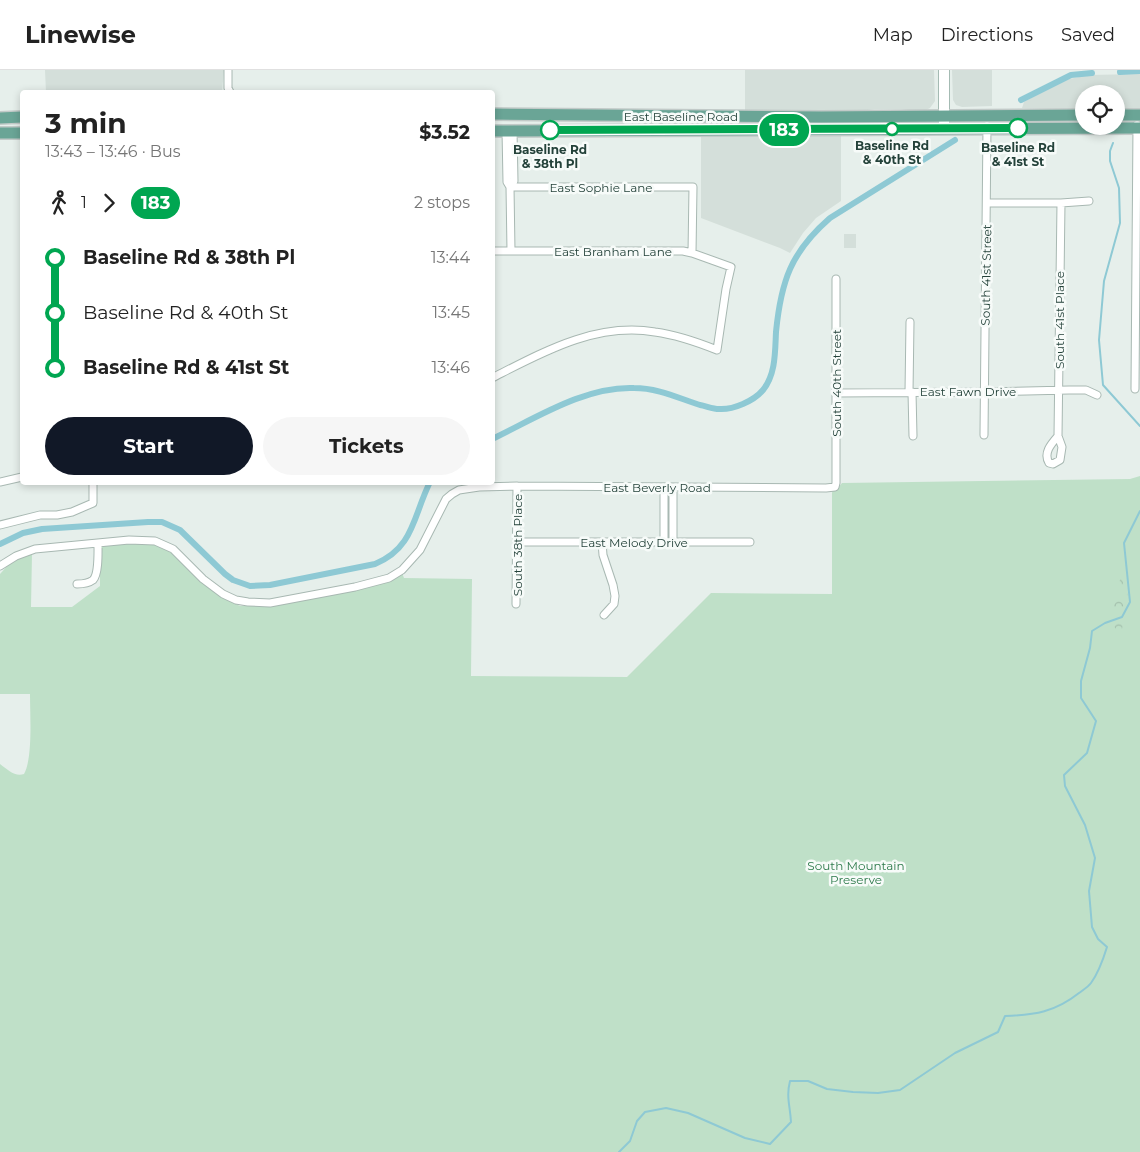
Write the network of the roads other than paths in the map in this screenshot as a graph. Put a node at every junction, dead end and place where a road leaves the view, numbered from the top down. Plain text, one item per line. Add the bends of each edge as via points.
1 (228, 70) edge
2 (944, 70) edge
3 (227, 90) edge
4 (1075, 115) edge
5 (1125, 115) edge
6 (1138, 115) edge
7 (495, 116) edge
8 (820, 116) junction
9 (944, 116) junction
10 (987, 116) junction
11 (3, 118) edge
12 (20, 118) edge
13 (510, 123) junction
14 (495, 124) edge
15 (987, 128) junction
16 (1138, 128) edge
17 (944, 129) junction
18 (495, 130) edge
19 (820, 130) junction
20 (3, 133) edge
21 (20, 133) edge
22 (510, 187) junction
23 (1089, 201) dead end
24 (987, 203) junction
25 (1061, 203) junction
26 (511, 251) junction
27 (495, 252) edge
28 (692, 253) junction
29 (836, 279) dead end
30 (910, 322) dead end
31 (495, 376) edge
32 (1059, 390) junction
33 (1135, 390) dead end
34 (836, 392) junction
35 (911, 392) junction
36 (984, 392) junction
37 (1097, 395) dead end
38 (984, 434) dead end
39 (913, 436) dead end
40 (1058, 436) dead end
41 (20, 477) edge
42 (0, 482) edge
43 (93, 485) edge
44 (517, 486) junction
45 (664, 487) junction
46 (673, 487) junction
47 (835, 487) joint
48 (0, 525) edge
49 (98, 542) junction
50 (517, 542) junction
51 (602, 542) junction
52 (664, 542) junction
53 (673, 542) junction
54 (750, 542) dead end
55 (0, 566) edge
56 (77, 584) dead end
57 (516, 604) dead end
58 (604, 615) dead end

1 - 3 street
2 - 9 main road
4 - 10 main road, East Baseline Road
5 - 6 main road
6 - 16 street
7 - 13 main road, East Baseline Road
8 - 9 main road, East Baseline Road
8 - 13 main road, East Baseline Road via 564,114
8 - 19 main road
9 - 10 main road, East Baseline Road
9 - 17 main road
10 - 15 street, South 41st Street
11 - 12 main road
11 - 20 main road
13 - 14 main road
13 - 18 main road, East Baseline Road
13 - 19 main road, East Baseline Road
13 - 22 street via 510,163 514,180
15 - 16 main road, East Baseline Road
15 - 17 main road, East Baseline Road
15 - 24 street, South 41st Street
16 - 33 street
17 - 19 main road, East Baseline Road
20 - 21 main road
22 - 26 street
22 - 28 street, East Sophie Lane via 693,187
23 - 25 street
24 - 25 street
24 - 36 street, South 41st Street
25 - 32 street, South 41st Place
26 - 27 street, East Branham Lane
26 - 28 street, East Branham Lane
28 - 31 street, East Branham Lane via 731,268 717,350 683,337 624,330 586,336 551,348
29 - 34 street, South 40th Street
30 - 35 street
32 - 36 street, East Fawn Drive
32 - 37 street, East Fawn Drive via 1086,390
32 - 40 street, South 41st Place
34 - 35 street, East Fawn Drive
34 - 47 street, South 40th Street
35 - 36 street, East Fawn Drive
35 - 39 street
36 - 38 street, South 41st Street
41 - 42 street
43 - 48 street via 92,503 72,512 40,515
44 - 45 street, East Beverly Road
44 - 49 street, East Beverly Road via 459,490 446,499 420,550 390,578 270,603 236,600 223,594 165,544 148,540
44 - 50 street, South 38th Place
45 - 46 street, East Beverly Road
45 - 52 street
46 - 47 street, East Beverly Road
46 - 53 street
49 - 55 street, East Beverly Road via 35,549
49 - 56 street via 97,574 87,583
50 - 51 street, East Melody Drive
50 - 57 street, South 38th Place
51 - 52 street, East Melody Drive
51 - 58 street via 615,596 614,604
52 - 53 street, East Melody Drive
53 - 54 street, East Melody Drive

